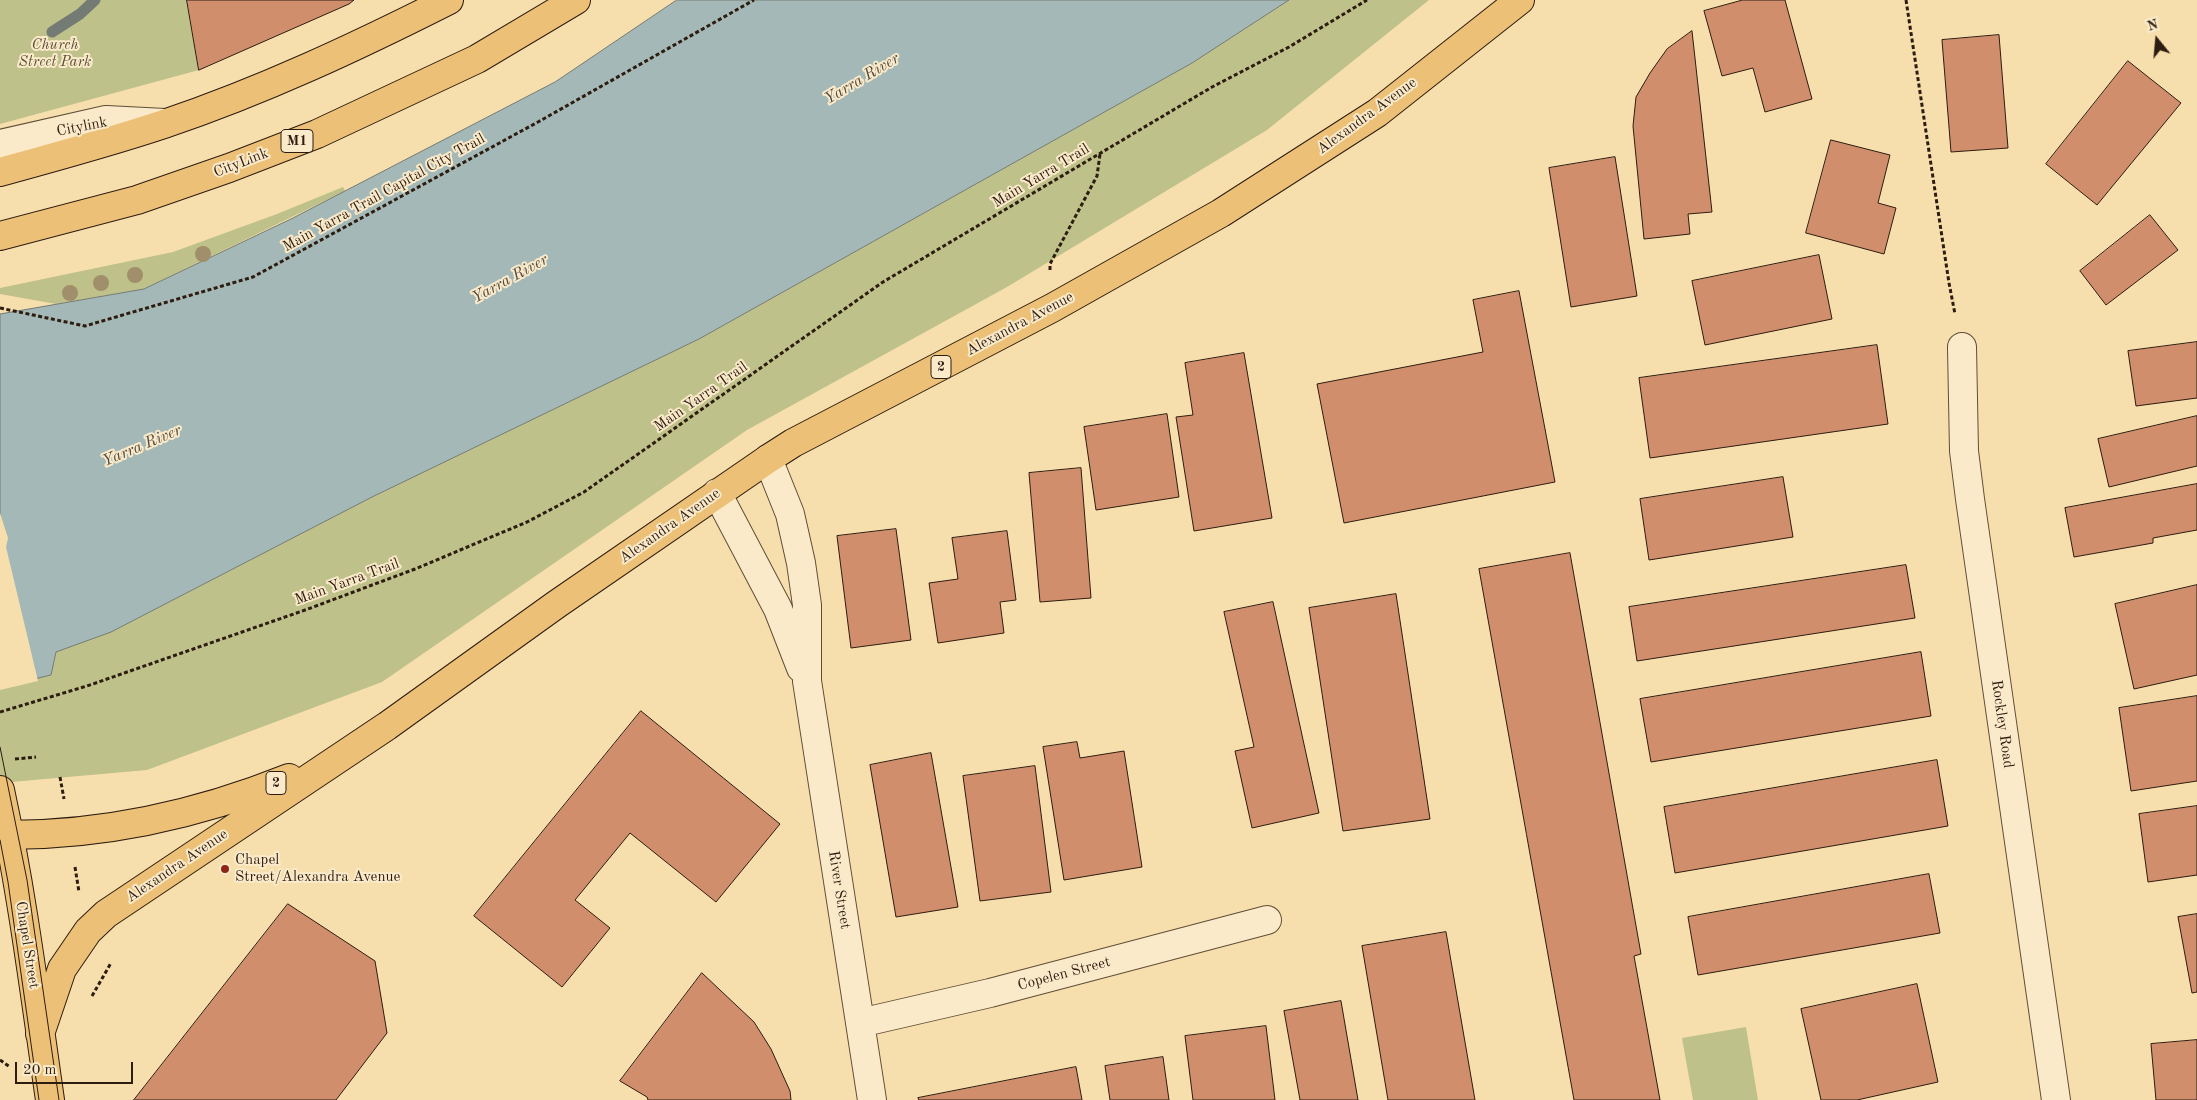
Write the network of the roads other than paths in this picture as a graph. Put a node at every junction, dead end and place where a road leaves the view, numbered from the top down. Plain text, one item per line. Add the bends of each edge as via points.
1 (449, 0) edge
2 (576, 0) edge
3 (1520, 0) edge
4 (165, 123) junction
5 (0, 144) edge
6 (0, 172) edge
7 (0, 236) edge
8 (1962, 347) road end
9 (768, 459) junction
10 (717, 494) junction
11 (807, 681) junction
12 (364, 740) junction
13 (0, 790) edge
14 (5, 835) edge
15 (1267, 920) dead end
16 (860, 1023) junction
17 (40, 1034) junction
18 (50, 1100) edge
19 (872, 1100) edge
20 (2056, 1100) edge

1 - 4 main road via 311,66
2 - 7 main road, CityLink / M1 via 477,59 317,134 137,200
3 - 9 main road, Alexandra Avenue / 2 via 1376,113 1221,213 1052,308
4 - 5 street, Citylink via 106,120
4 - 6 main road
8 - 20 street, Rockley Road via 1964,451
9 - 10 main road, Alexandra Avenue / 2
9 - 11 street, River Street via 790,514 802,563 807,605
10 - 11 street, River Street via 778,609
10 - 12 main road, Alexandra Avenue / 2
11 - 16 street, River Street
12 - 14 main road, Alexandra Avenue / 2 via 295,776 212,805 86,831
12 - 17 main road, Alexandra Avenue via 100,919 80,941 62,969
13 - 14 main road, Chapel Street
14 - 17 main road, Chapel Street
15 - 16 street, Copelen Street via 990,994
16 - 19 street, River Street
17 - 18 main road, Chapel Street

